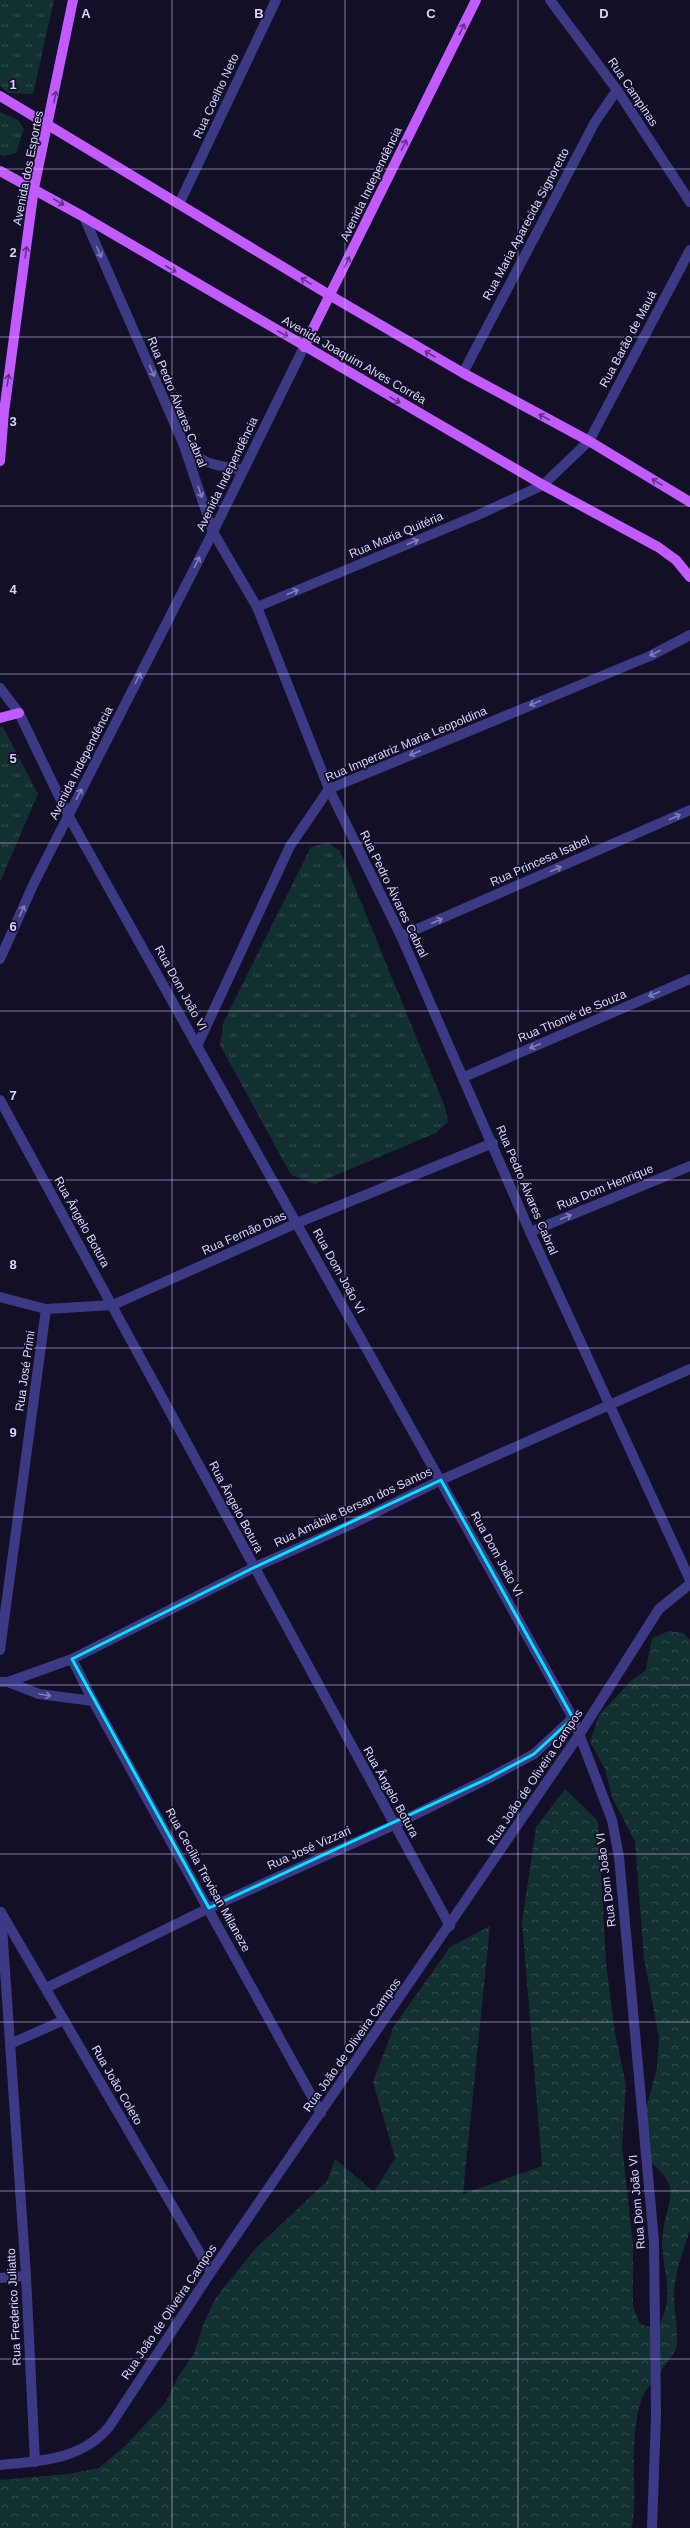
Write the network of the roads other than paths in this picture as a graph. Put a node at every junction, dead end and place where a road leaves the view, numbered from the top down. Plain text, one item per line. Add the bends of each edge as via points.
1 (73, 0) edge
2 (276, 0) edge
3 (476, 0) edge
4 (550, 0) edge
5 (617, 90) junction
6 (0, 96) edge
7 (49, 125) junction
8 (0, 170) edge
9 (34, 188) junction
10 (690, 202) edge
11 (179, 204) junction
12 (84, 216) junction
13 (690, 250) edge
14 (331, 296) junction
15 (304, 347) junction
16 (463, 373) junction
17 (590, 441) junction
18 (183, 443) junction
19 (0, 461) edge
20 (242, 470) junction
21 (543, 485) junction
22 (690, 502) edge
23 (213, 532) junction
24 (690, 577) edge
25 (257, 607) junction
26 (690, 635) edge
27 (0, 688) edge
28 (19, 713) junction
29 (0, 718) edge
30 (329, 789) junction
31 (690, 810) edge
32 (68, 815) junction
33 (401, 936) junction
34 (0, 959) edge
35 (690, 978) edge
36 (198, 1044) junction
37 (464, 1077) junction
38 (0, 1100) edge
39 (493, 1143) junction
40 (690, 1166) edge
41 (297, 1224) junction
42 (530, 1232) junction
43 (0, 1297) edge
44 (114, 1305) junction
45 (46, 1309) junction
46 (690, 1369) edge
47 (609, 1405) junction
48 (441, 1480) junction
49 (253, 1568) junction
50 (690, 1580) edge
51 (690, 1584) edge
52 (0, 1650) edge
53 (72, 1659) junction
54 (4, 1682) edge
55 (92, 1701) junction
56 (573, 1718) junction
57 (579, 1735) junction
58 (394, 1825) junction
59 (209, 1908) junction
60 (0, 1912) edge
61 (450, 1926) junction
62 (46, 1988) junction
63 (64, 2020) junction
64 (10, 2044) junction
65 (322, 2113) junction
66 (210, 2272) junction
67 (26, 2276) junction
68 (0, 2278) edge
69 (35, 2462) junction
70 (0, 2465) edge
71 (652, 2528) edge

7 -> 1 main road, Avenida dos Esportes
2 - 11 street, Rua Coelho Neto
14 -> 3 main road, Avenida Independência
4 - 5 street, Rua Campinas
5 - 10 street, Rua Campinas
5 - 16 street, Rua Maria Aparecida Signoretto via 595,122
6 - 7 main road
7 - 9 main road, Avenida dos Esportes
7 - 11 main road
8 - 9 main road, Avenida Joaquim Alves Corrêa
9 -> 12 main road, Avenida Joaquim Alves Corrêa
19 -> 9 main road, Avenida dos Esportes via 4,412
14 -> 11 main road
12 -> 15 main road, Avenida Joaquim Alves Corrêa
12 -> 18 street, Rua Pedro Álvares Cabral
13 - 17 street, Rua Barão de Mauá
14 - 15 main road, Avenida Independência
16 -> 14 main road
15 - 20 street, Avenida Independência
15 -> 21 main road, Avenida Joaquim Alves Corrêa
17 -> 16 main road
17 - 21 street, Rua Barão de Mauá
22 -> 17 main road
18 - 20 street via 205,463
18 -> 23 street, Rua Pedro Álvares Cabral
20 - 23 street, Avenida Independência
21 - 24 main road, Avenida Joaquim Alves Corrêa via 658,547 676,560
25 -> 21 street, Rua Maria Quitéria via 478,515
23 - 25 street, Rua Pedro Álvares Cabral
32 -> 23 street, Avenida Independência
25 - 30 street, Rua Pedro Álvares Cabral
26 -> 30 street, Rua Imperatriz Maria Leopoldina via 650,656
27 - 28 street, Rua Dom João VI
28 - 29 main road
28 - 32 street, Rua Dom João VI
30 - 33 street, Rua Pedro Álvares Cabral
30 - 36 street, Rua Imperatriz Maria Leopoldina via 290,846
33 -> 31 street, Rua Princesa Isabel
34 -> 32 street, Avenida Independência
32 - 36 street, Rua Dom João VI
33 - 37 street, Rua Pedro Álvares Cabral
35 -> 37 street, Rua Thomé de Souza
36 - 41 street, Rua Dom João VI
37 - 39 street, Rua Pedro Álvares Cabral
38 - 44 street, Rua Ângelo Botura
39 - 41 street, Rua Fernão Dias
39 - 42 street, Rua Pedro Álvares Cabral
42 -> 40 street, Rua Dom Henrique
41 - 44 street, Rua Fernão Dias
41 - 48 street, Rua Dom João VI
42 - 47 street, Rua Pedro Álvares Cabral
43 - 45 street, Rua Fernão Dias
44 - 45 street, Rua Fernão Dias
44 - 49 street, Rua Ângelo Botura
45 - 52 street, Rua José Primi
46 - 47 street, Rua Amábile Bersan dos Santos
47 - 48 street, Rua Amábile Bersan dos Santos
47 - 50 street, Rua Pedro Álvares Cabral
48 - 49 street, Rua Amábile Bersan dos Santos via 350,1525
48 - 56 street, Rua Dom João VI
49 - 53 street, Rua Amábile Bersan dos Santos
49 - 58 street, Rua Ângelo Botura
51 - 57 street, Rua João de Oliveira Campos via 659,1609
53 - 54 street, Rua Amábile Bersan dos Santos
53 - 55 street, Rua Cecília Trevisan Milaneze
54 -> 55 street via 39,1694
55 - 59 street, Rua Cecília Trevisan Milaneze
56 - 57 street, Rua Dom João VI
56 - 58 street, Rua José Vizzari via 534,1754
57 - 61 street, Rua João de Oliveira Campos
57 - 71 street, Rua Dom João VI via 612,1820 619,1857 654,2242 656,2415
58 - 59 street, Rua José Vizzari
58 - 61 street, Rua Ângelo Botura
59 - 62 street, Rua José Vizzari
59 - 65 street, Rua Cecília Trevisan Milaneze
60 - 62 street, Rua João Coleto
60 - 64 street, Rua Frederico Juliatto
61 - 65 street, Rua João de Oliveira Campos
62 - 63 street, Rua João Coleto
63 - 64 street
63 - 66 street, Rua João Coleto
64 - 67 street, Rua Frederico Juliatto
65 - 66 street, Rua João de Oliveira Campos
66 - 69 street, Rua João de Oliveira Campos via 99,2439 86,2448
67 - 68 street
67 - 69 street, Rua Frederico Juliatto
69 - 70 street, Rua João de Oliveira Campos

